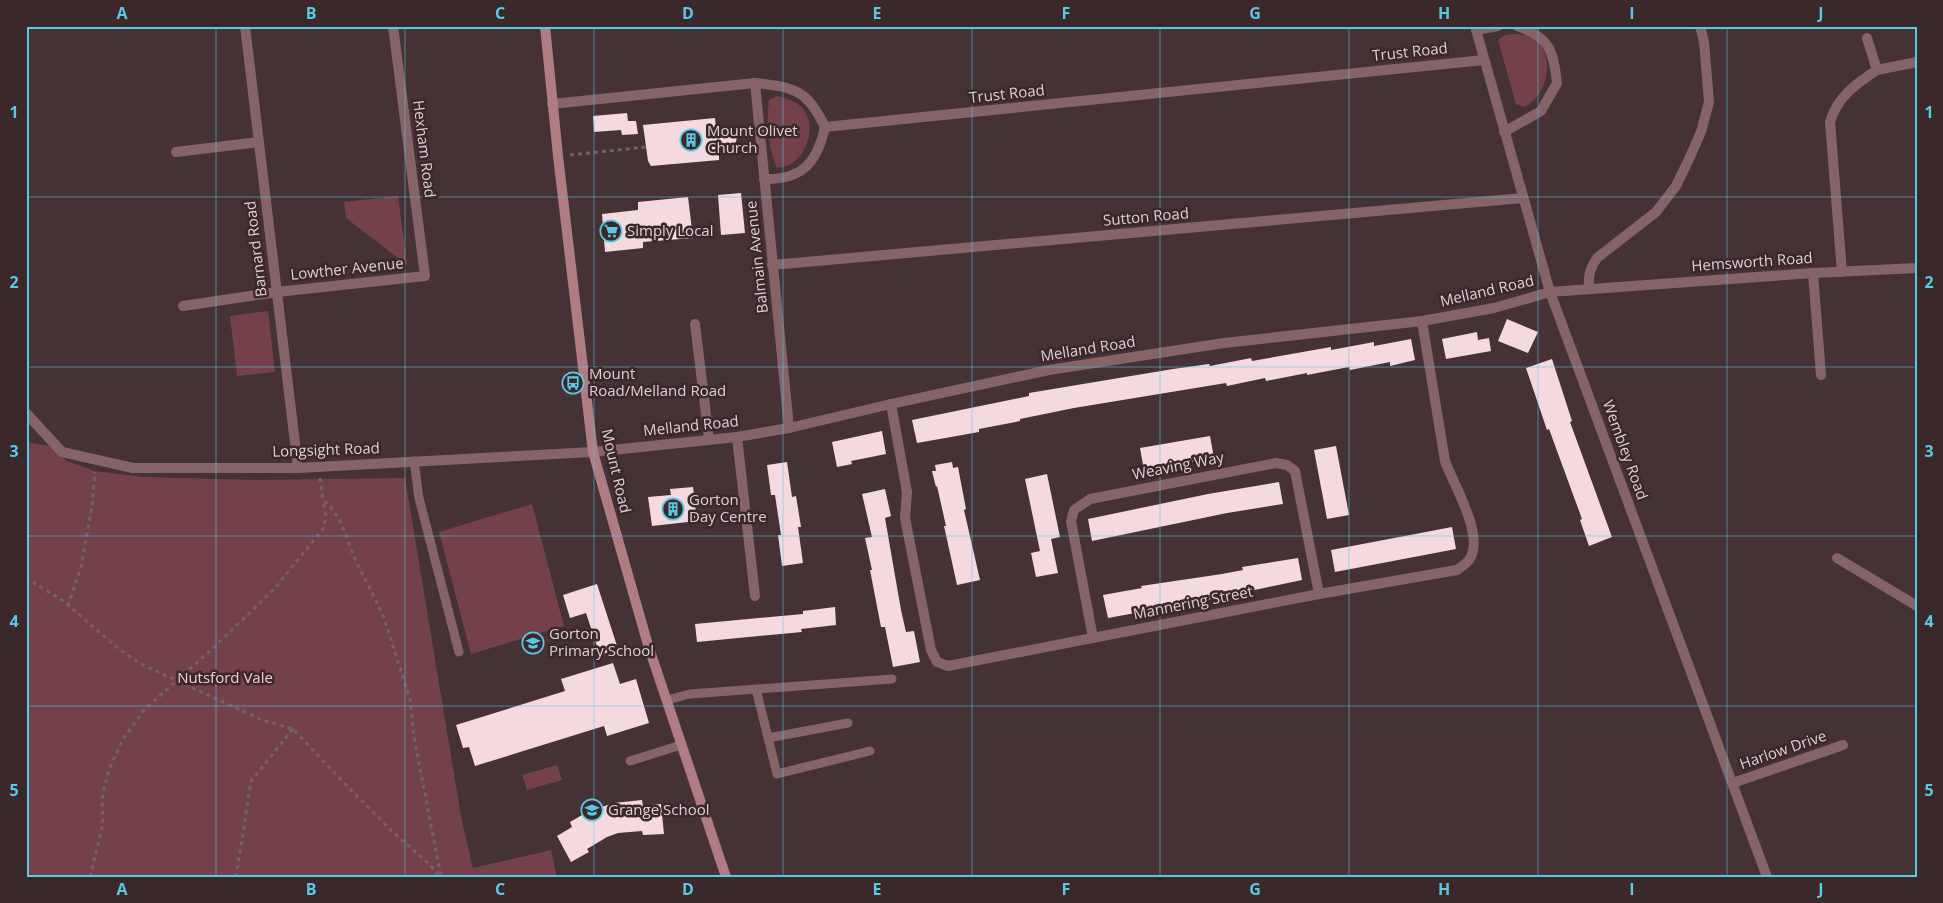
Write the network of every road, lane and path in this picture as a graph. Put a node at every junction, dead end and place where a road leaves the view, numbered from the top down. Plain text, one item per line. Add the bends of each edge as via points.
1 (245, 26) edge
2 (392, 26) edge
3 (545, 26) edge
4 (1498, 26) edge
5 (1517, 26) edge
6 (1700, 26) edge
7 (1476, 28) edge
8 (1867, 38) dead end
9 (1484, 60) junction
10 (1917, 62) edge
11 (1878, 70) junction
12 (755, 83) junction
13 (552, 104) junction
14 (826, 127) junction
15 (1504, 132) junction
16 (259, 142) junction
17 (646, 147) dead end
18 (176, 152) dead end
19 (558, 156) junction
20 (764, 179) junction
21 (1523, 198) junction
22 (772, 265) junction
23 (1917, 268) edge
24 (1842, 272) junction
25 (1813, 273) junction
26 (425, 276) joint
27 (1589, 288) junction
28 (277, 292) junction
29 (1550, 292) junction
30 (183, 306) dead end
31 (1422, 321) junction
32 (695, 324) dead end
33 (1821, 375) dead end
34 (891, 404) junction
35 (26, 412) edge
36 (789, 428) junction
37 (736, 437) junction
38 (709, 440) junction
39 (593, 452) junction
40 (96, 460) junction
41 (414, 461) junction
42 (318, 466) junction
43 (298, 468) junction
44 (323, 500) junction
45 (1837, 558) dead end
46 (26, 578) edge
47 (1319, 594) junction
48 (755, 596) dead end
49 (68, 606) junction
50 (1917, 606) edge
51 (1093, 638) junction
52 (459, 652) dead end
53 (892, 679) dead end
54 (177, 681) junction
55 (756, 689) junction
56 (666, 700) junction
57 (848, 723) dead end
58 (293, 729) junction
59 (768, 738) junction
60 (681, 745) junction
61 (1843, 745) dead end
62 (870, 751) dead end
63 (630, 761) dead end
64 (1732, 784) junction
65 (90, 877) edge
66 (236, 877) edge
67 (440, 877) edge
68 (726, 877) edge
69 (1767, 877) edge

1 - 16 street, Barnard Road
2 - 26 street, Hexham Road
3 - 13 main road, Mount Road
4 - 7 street
5 - 15 street via 1532,31 1549,46 1557,83 1541,111
6 - 27 street via 1709,102 1701,132 1676,186 1656,212 1597,258 1591,267
7 - 9 street, Wembley Road
8 - 11 street
9 - 14 street, Trust Road
9 - 15 street, Wembley Road
10 - 11 street
11 - 24 street via 1857,83 1842,99 1833,110 1830,122
12 - 13 street
12 - 14 street via 784,86 805,95
12 - 20 street, Balmain Avenue
13 - 19 main road, Mount Road
14 - 20 street via 818,152 809,164 790,177
15 - 21 street, Wembley Road
16 - 18 street
16 - 28 street, Barnard Road
17 - 19 path
19 - 39 main road, Mount Road
20 - 22 street, Balmain Avenue
21 - 22 street, Sutton Road
21 - 29 street, Wembley Road
22 - 36 street, Balmain Avenue
23 - 24 street, Hemsworth Road
24 - 25 street, Hemsworth Road
25 - 27 street, Hemsworth Road
25 - 33 street
26 - 28 street, Lowther Avenue
27 - 29 street, Melland Road
28 - 30 street, Lowther Avenue
28 - 43 street, Barnard Road
29 - 31 street, Melland Road via 1494,308
29 - 64 street, Wembley Road
31 - 34 street, Melland Road via 1224,343 1068,367
31 - 47 street, Mannering Street via 1445,461 1470,520 1474,546 1470,559 1457,570
32 - 38 street
34 - 36 street, Melland Road
34 - 51 street, Mannering Street via 907,492 905,518 910,550 931,650 937,662 948,666
35 - 40 street, Longsight Road via 62,452
36 - 37 street, Melland Road
37 - 38 street, Melland Road
37 - 48 street
38 - 39 street, Melland Road
39 - 41 street, Longsight Road
39 - 56 main road, Mount Road
40 - 43 street, Longsight Road via 133,468
40 - 49 path via 82,559
41 - 42 street, Longsight Road
41 - 52 lane via 419,498
42 - 43 street, Longsight Road
42 - 44 path
44 - 54 path via 326,517 323,529 274,589
44 - 67 path via 341,523 355,559 384,615 410,699
45 - 50 street
46 - 49 path
47 - 51 street, Mannering Street
47 - 51 street, Weaving Way via 1295,471 1287,465 1276,463 1090,498 1074,510 1071,520
49 - 54 path via 141,664
53 - 55 lane
54 - 58 path via 262,720
54 - 65 path via 138,717 110,767 102,799 103,824
55 - 56 lane via 690,694
55 - 59 lane
56 - 60 main road, Mount Road
57 - 59 lane
58 - 66 path via 251,781
58 - 67 path
59 - 62 lane via 776,774
60 - 63 lane
60 - 68 main road, Mount Road
61 - 64 street, Harlow Drive
64 - 69 street, Wembley Road

